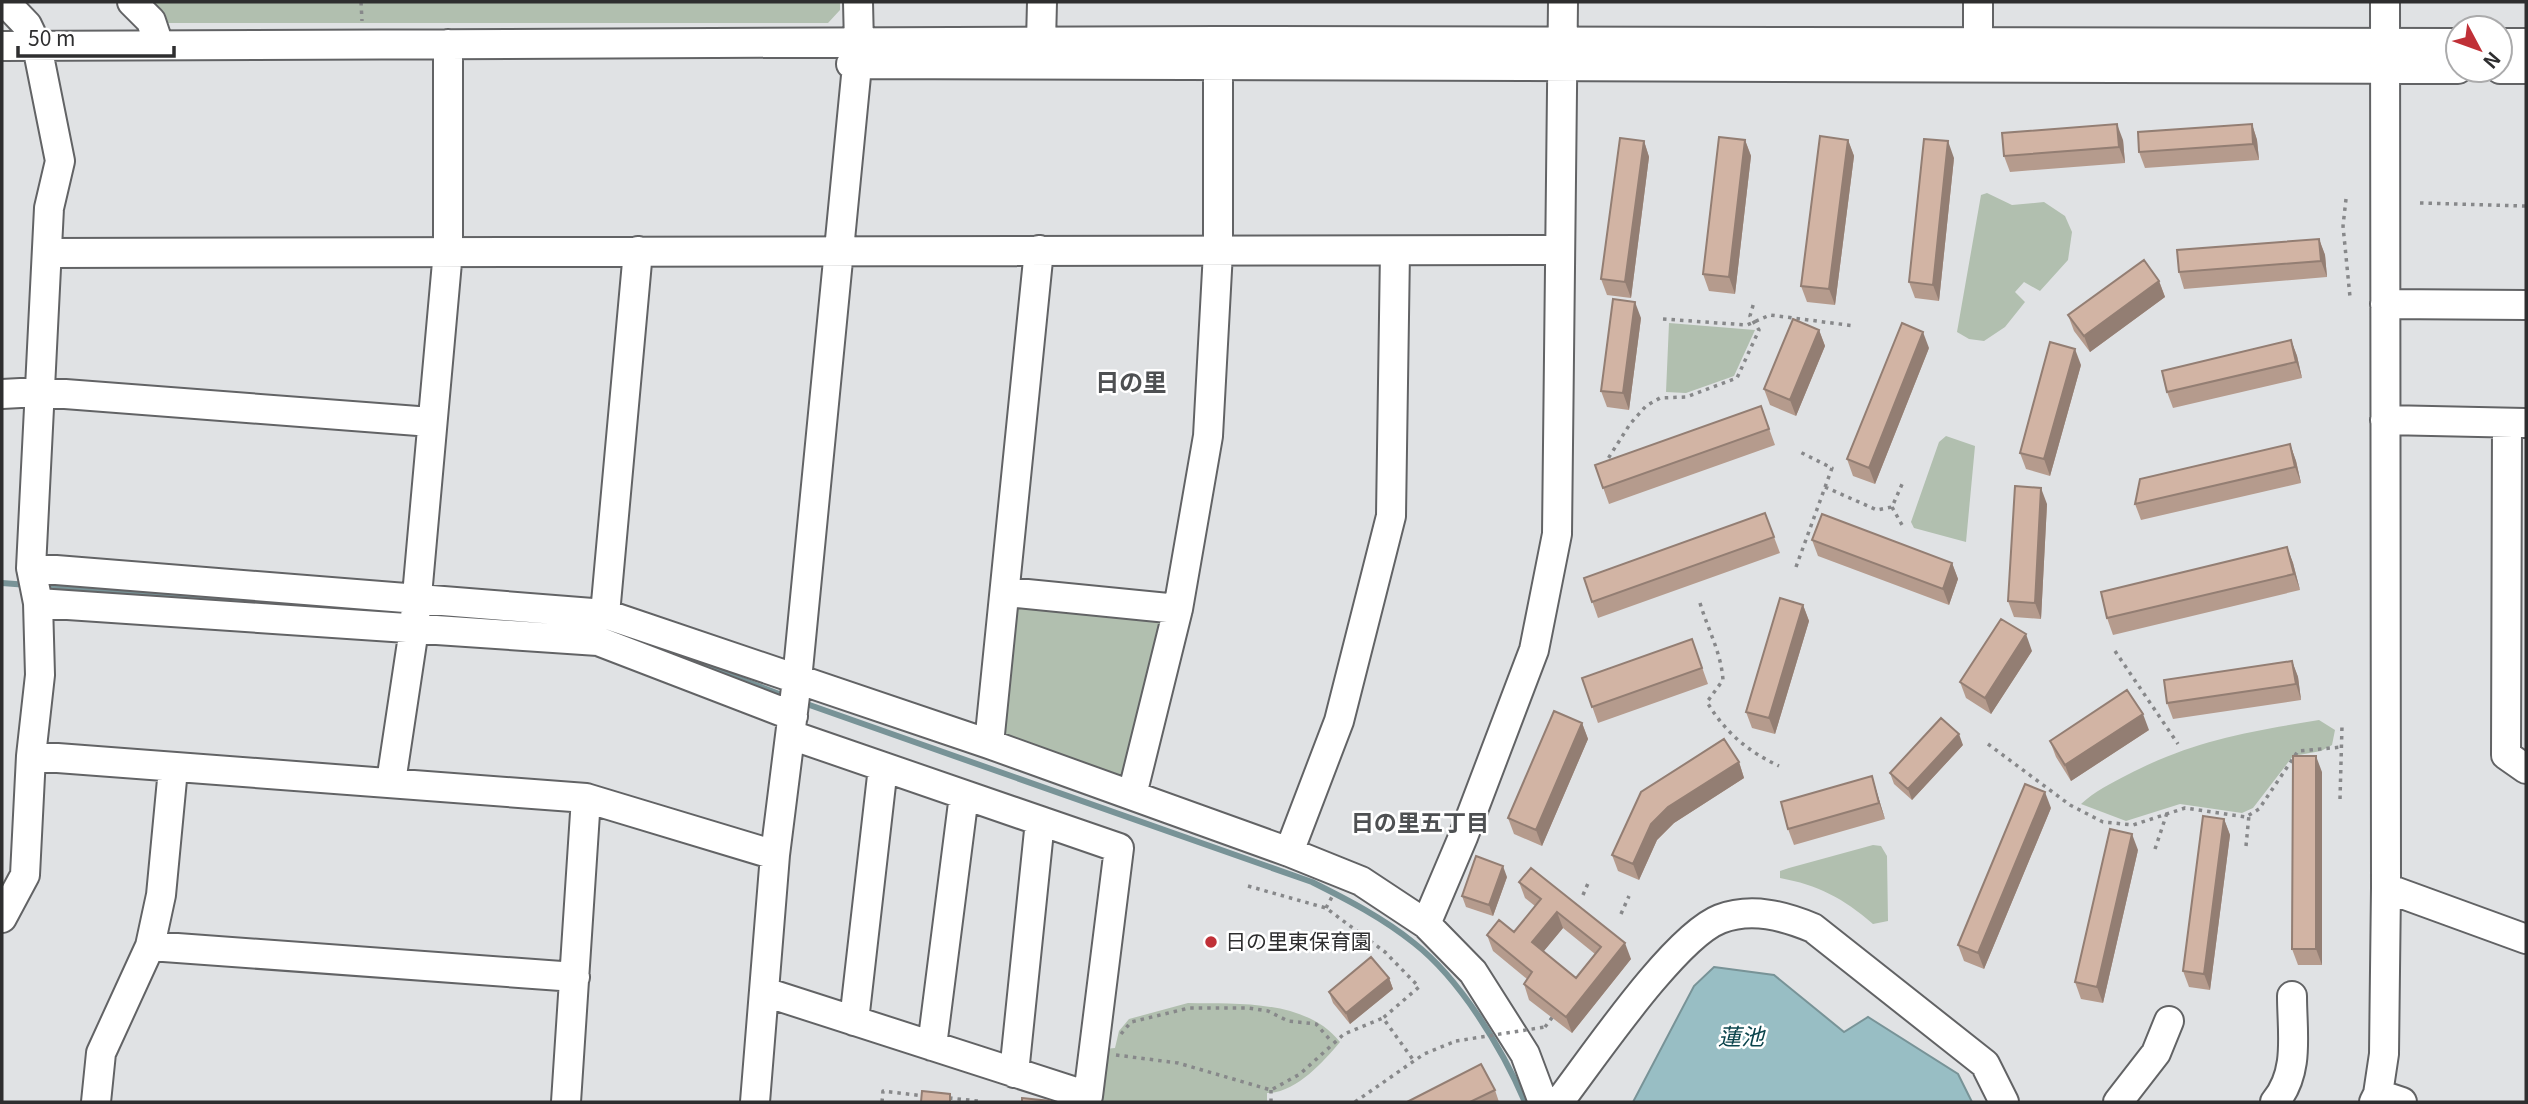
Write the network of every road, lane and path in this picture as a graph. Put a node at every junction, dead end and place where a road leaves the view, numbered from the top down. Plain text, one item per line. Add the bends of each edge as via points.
1 (5, 2) edge
2 (132, 2) edge
3 (858, 2) edge
4 (1042, 2) edge
5 (1563, 2) edge
6 (1978, 2) edge
7 (2385, 2) edge
8 (2385, 41) junction
9 (1041, 42) junction
10 (2444, 43) edge
11 (1978, 44) junction
12 (2, 46) edge
13 (159, 46) junction
14 (448, 53) junction
15 (858, 54) junction
16 (1218, 54) junction
17 (39, 55) junction
18 (1563, 55) junction
19 (2, 64) edge
20 (2444, 69) edge
21 (2385, 71) junction
22 (2346, 199) dead end
23 (2420, 203) dead end
24 (2526, 206) edge
25 (1039, 250) junction
26 (1560, 250) junction
27 (448, 251) junction
28 (638, 251) junction
29 (838, 251) junction
30 (1395, 251) junction
31 (1218, 252) junction
32 (47, 253) junction
33 (2350, 297) dead end
34 (1754, 302) dead end
35 (2385, 304) junction
36 (2526, 305) edge
37 (1663, 319) dead end
38 (1755, 320) junction
39 (1856, 326) dead end
40 (39, 392) junction
41 (2, 394) edge
42 (2385, 420) junction
43 (431, 422) junction
44 (2517, 424) edge
45 (1800, 452) dead end
46 (1601, 470) edge
47 (1903, 482) dead end
48 (1825, 486) junction
49 (1892, 508) junction
50 (1902, 525) dead end
51 (1796, 567) dead end
52 (31, 568) junction
53 (1007, 592) junction
54 (416, 597) junction
55 (38, 603) junction
56 (1700, 603) dead end
57 (1178, 609) junction
58 (605, 614) junction
59 (2517, 627) edge
60 (414, 629) junction
61 (2115, 651) dead end
62 (797, 680) junction
63 (792, 725) junction
64 (2342, 726) dead end
65 (989, 744) junction
66 (1988, 744) dead end
67 (2178, 744) dead end
68 (2342, 747) junction
69 (31, 756) junction
70 (1779, 766) dead end
71 (883, 767) junction
72 (173, 769) junction
73 (2526, 769) edge
74 (391, 782) junction
75 (964, 795) junction
76 (1132, 795) junction
77 (586, 798) junction
78 (2340, 799) dead end
79 (2166, 813) junction
80 (2249, 815) junction
81 (1040, 821) junction
82 (2246, 846) dead end
83 (2155, 849) dead end
84 (1289, 852) junction
85 (775, 855) junction
86 (1589, 881) dead end
87 (1248, 886) dead end
88 (2386, 888) junction
89 (1583, 895) dead end
90 (1629, 896) dead end
91 (1620, 914) dead end
92 (2, 918) edge
93 (1426, 924) junction
94 (2526, 939) edge
95 (150, 946) junction
96 (575, 977) junction
97 (765, 992) junction
98 (2292, 996) dead end
99 (1562, 1005) edge
100 (1383, 1018) junction
101 (854, 1021) junction
102 (2169, 1021) dead end
103 (1332, 1042) junction
104 (932, 1046) junction
105 (1107, 1054) junction
106 (1414, 1061) junction
107 (1014, 1073) junction
108 (1271, 1090) junction
109 (1364, 1096) junction
110 (2385, 1099) edge
111 (978, 1101) edge
112 (96, 1102) edge
113 (566, 1102) edge
114 (755, 1102) edge
115 (882, 1102) edge
116 (1271, 1102) edge
117 (1355, 1102) edge
118 (1368, 1102) edge
119 (1543, 1102) edge
120 (1559, 1102) edge
121 (2004, 1102) edge
122 (2118, 1102) edge
123 (2275, 1102) edge

1 - 17 street via 27,25
2 - 13 street via 151,21
3 - 15 street
4 - 9 street
5 - 18 street
6 - 11 street
7 - 8 street
8 - 10 street
8 - 11 street
8 - 21 street
9 - 15 street
9 - 16 street
11 - 18 street
12 - 17 street
13 - 14 street
13 - 17 street
14 - 15 street
14 - 17 street
14 - 27 street
15 - 16 street
15 - 29 street
16 - 18 street
16 - 31 street
17 - 19 street
17 - 32 street via 60,161 48,208
18 - 21 street
18 - 26 street
20 - 21 street
21 - 35 street
22 - 33 path via 2343,226
23 - 24 path
25 - 29 street
25 - 31 street
25 - 53 street
26 - 30 street
26 - 93 street via 1557,534 1534,650
27 - 28 street
27 - 32 street
27 - 43 street
28 - 29 street
28 - 58 street
29 - 62 street
30 - 31 street
30 - 84 street via 1391,516 1339,721
31 - 57 street via 1208,436
32 - 40 street
34 - 38 path via 1750,316
35 - 36 street
35 - 42 street
37 - 38 path via 1747,325
38 - 39 path via 1770,315
38 - 46 path via 1759,330 1737,379 1686,397 1660,398 1646,406
40 - 41 street
40 - 43 street
40 - 52 street
42 - 44 street
42 - 88 street
43 - 54 street
44 - 59 street
45 - 48 path via 1832,468
47 - 49 path
48 - 49 path via 1877,510
48 - 51 path
49 - 50 path
52 - 54 street
52 - 55 street
53 - 57 street
53 - 65 street
54 - 58 street
54 - 60 street
55 - 60 street
55 - 69 street via 40,675
56 - 70 path via 1721,655 1723,680 1707,702 1726,730 1758,757
57 - 76 street
58 - 62 street
59 - 73 street via 2506,755
60 - 63 street via 598,641
60 - 74 street
61 - 67 path
62 - 63 street
62 - 65 street
63 - 71 street
63 - 85 street
64 - 68 path
65 - 76 street
66 - 79 path via 2070,805 2103,822 2133,825
68 - 78 path
68 - 80 path via 2298,751 2259,809
69 - 72 street
69 - 92 street via 25,875
71 - 75 street
71 - 101 street
72 - 74 street
72 - 95 street via 161,895
74 - 77 street
75 - 81 street
75 - 104 street
76 - 84 street
77 - 85 street
77 - 96 street
79 - 80 path via 2185,808 2235,817
79 - 83 path
80 - 82 path
81 - 105 street via 1119,848
81 - 107 street
84 - 93 street via 1361,881
85 - 97 street
86 - 89 path
87 - 100 path via 1326,908 1385,952 1419,987
88 - 94 street
88 - 110 street
90 - 91 path
93 - 119 street via 1473,972 1525,1054
95 - 96 street
95 - 112 street via 101,1054
96 - 113 street
97 - 101 street
97 - 114 street
98 - 123 street via 2293,1069
99 - 106 path, bridge via 1545,1027 1457,1041
100 - 103 path via 1355,1027
100 - 106 path
101 - 104 street
102 - 122 street via 2156,1053
103 - 105 path via 1316,1024 1288,1021 1268,1011 1189,1007 1131,1022
103 - 108 path via 1322,1058
104 - 107 street
105 - 107 street via 1088,1096
105 - 108 path via 1178,1063
106 - 109 path
108 - 116 path
109 - 117 path
109 - 118 path
111 - 115 path via 883,1091
120 - 121 street via 1690,938 1720,919 1750,913 1784,916 1813,928 1985,1064

